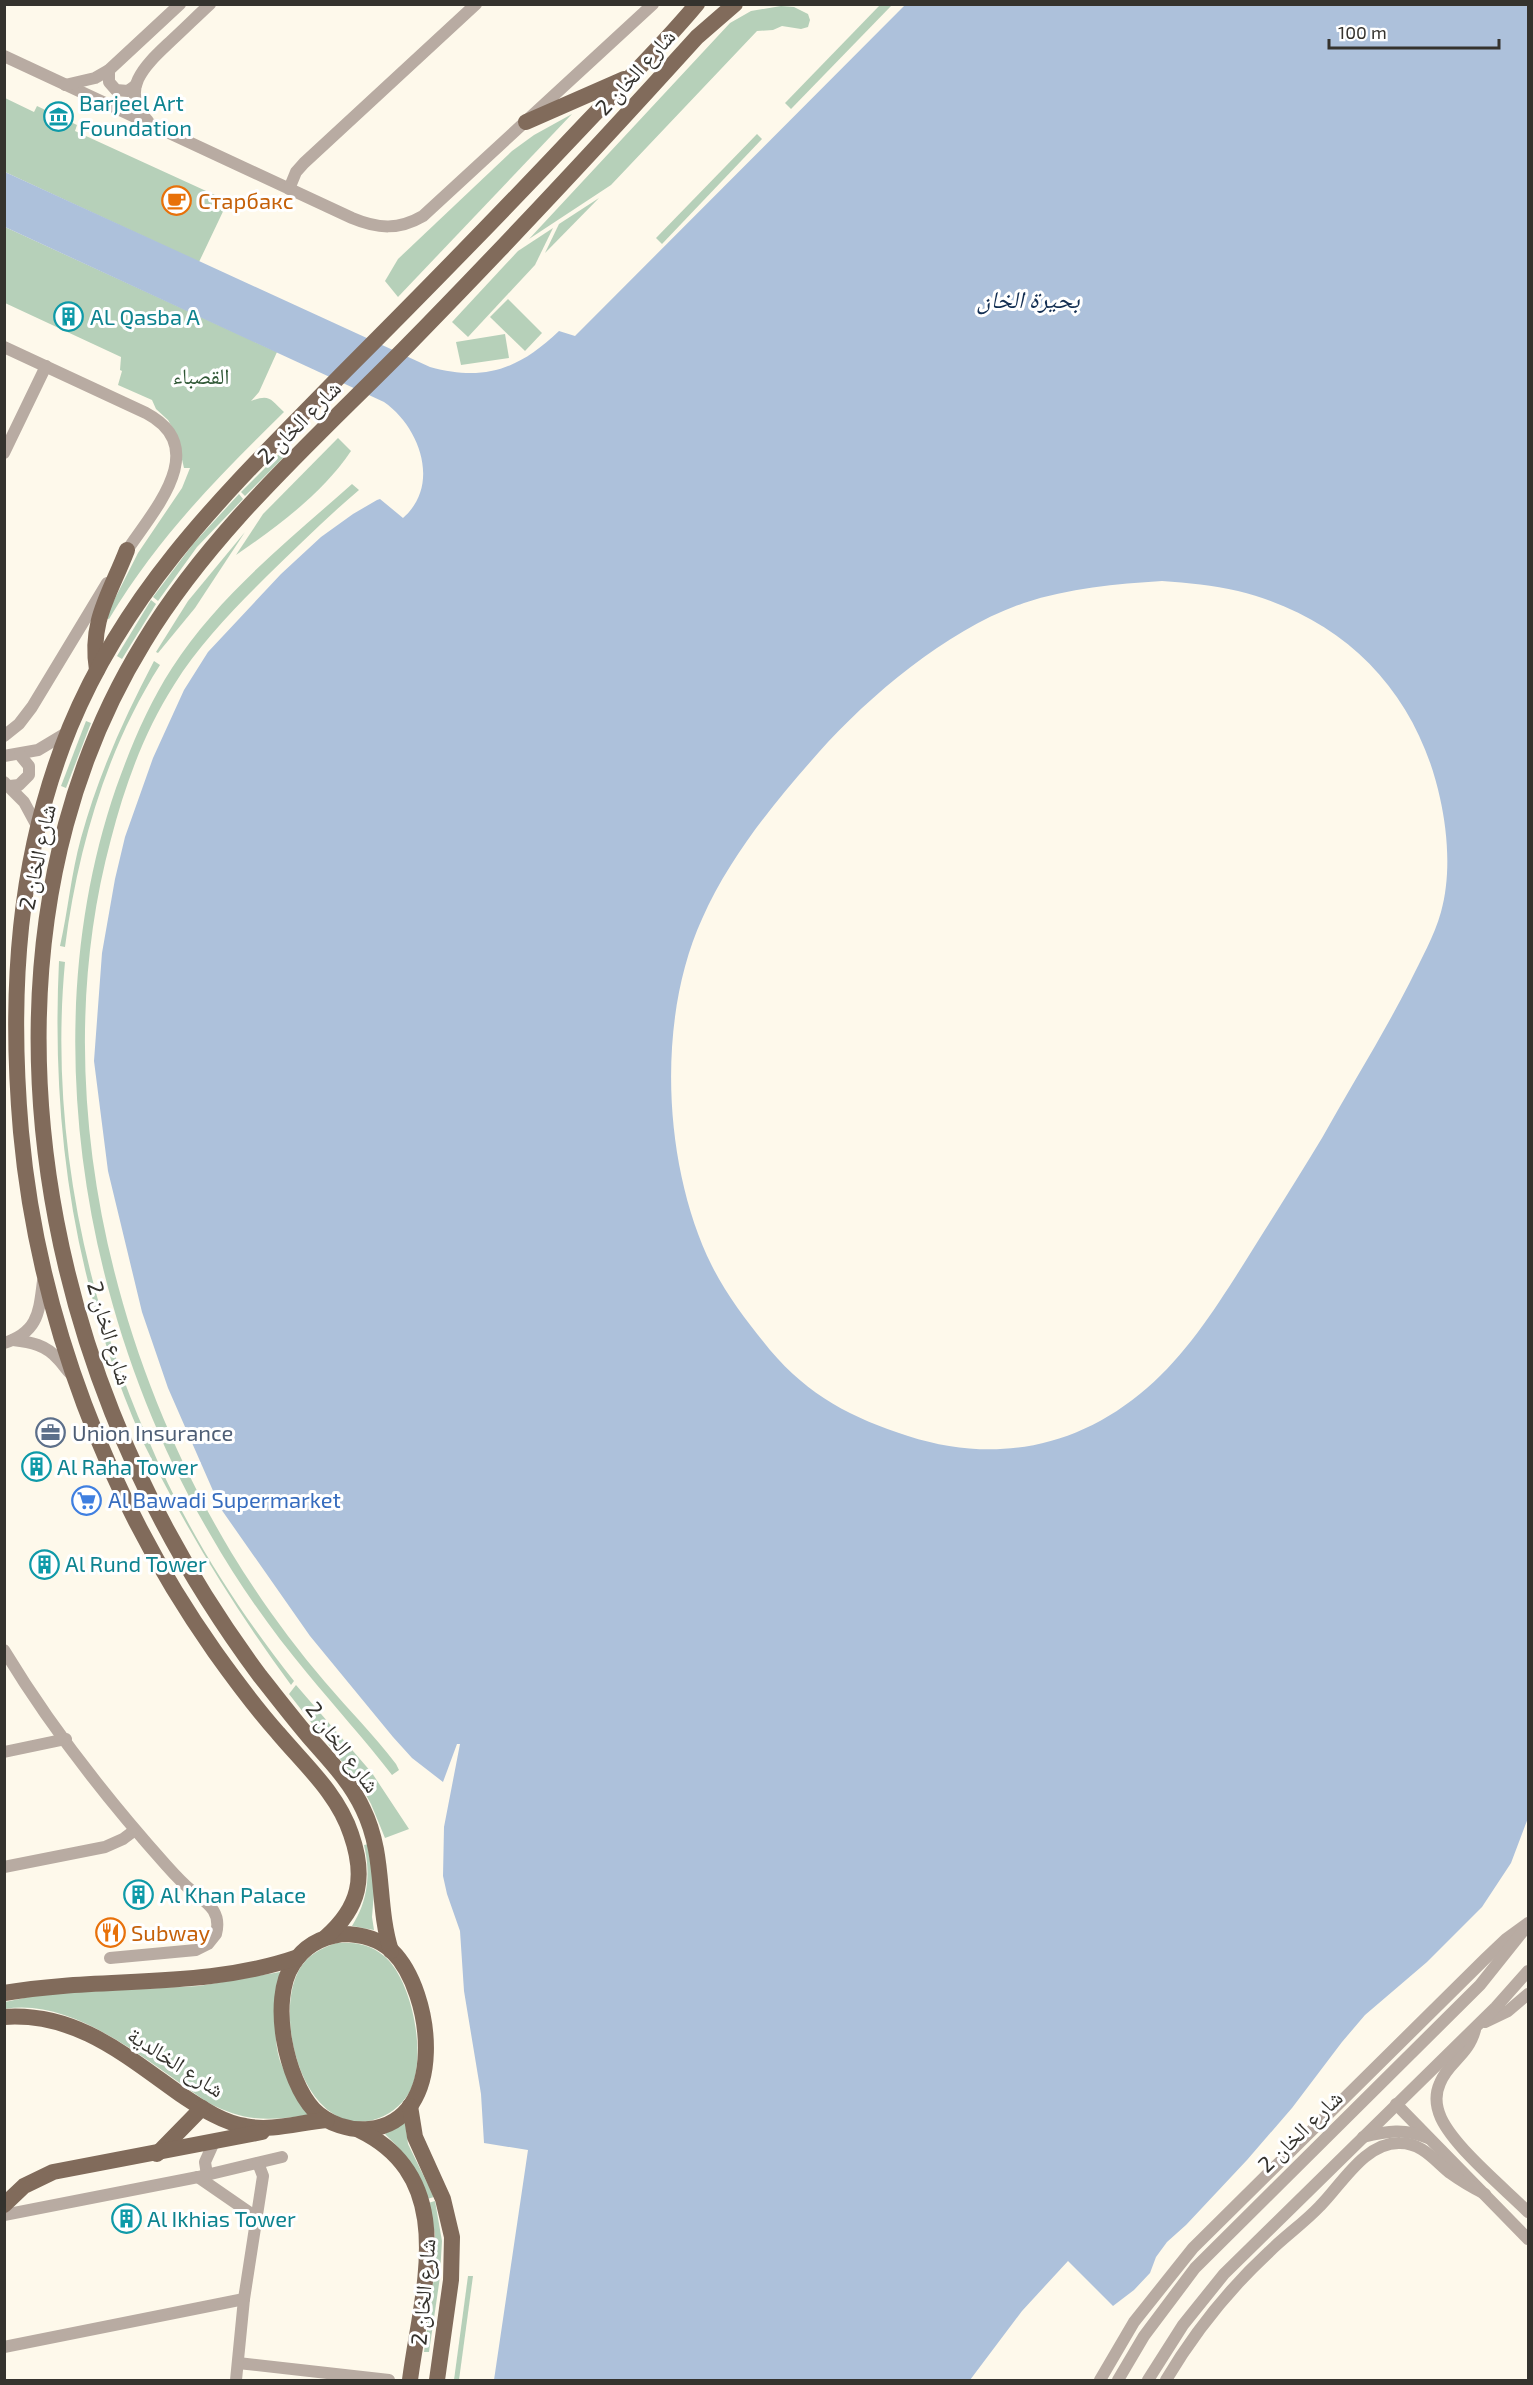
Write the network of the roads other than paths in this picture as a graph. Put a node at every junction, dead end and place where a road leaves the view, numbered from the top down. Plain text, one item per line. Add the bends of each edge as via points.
1 (180, 4) edge
2 (210, 4) edge
3 (476, 4) edge
4 (683, 4) edge
5 (697, 4) edge
6 (735, 4) edge
7 (653, 5) edge
8 (4, 56) edge
9 (649, 57) junction
10 (110, 70) junction
11 (631, 76) junction
12 (65, 85) junction
13 (136, 85) junction
14 (526, 122) junction
15 (153, 126) junction
16 (289, 189) junction
17 (4, 347) edge
18 (46, 366) junction
19 (4, 453) edge
20 (127, 550) junction
21 (97, 670) junction
22 (69, 731) junction
23 (4, 736) edge
24 (20, 755) junction
25 (4, 756) edge
26 (7, 784) edge
27 (37, 826) junction
28 (45, 1271) junction
29 (9, 1342) edge
30 (75, 1377) junction
31 (4, 1650) edge
32 (66, 1739) junction
33 (4, 1752) edge
34 (135, 1830) junction
35 (4, 1867) edge
36 (1528, 1924) edge
37 (326, 1937) junction
38 (391, 1951) junction
39 (298, 1957) junction
40 (110, 1958) dead end
41 (1528, 1971) edge
42 (4, 1994) edge
43 (1528, 1994) edge
44 (4, 2017) edge
45 (1477, 2025) junction
46 (1396, 2104) junction
47 (410, 2106) junction
48 (202, 2108) junction
49 (327, 2120) junction
50 (282, 2125) junction
51 (359, 2130) junction
52 (1362, 2137) junction
53 (1431, 2140) junction
54 (214, 2142) junction
55 (189, 2147) junction
56 (157, 2154) junction
57 (282, 2157) dead end
58 (205, 2162) junction
59 (258, 2163) junction
60 (202, 2176) junction
61 (1310, 2188) junction
62 (1485, 2194) junction
63 (4, 2205) edge
64 (1528, 2212) edge
65 (4, 2215) edge
66 (256, 2217) junction
67 (1307, 2218) junction
68 (1528, 2239) edge
69 (1177, 2289) junction
70 (244, 2299) junction
71 (1150, 2301) junction
72 (1195, 2309) junction
73 (1197, 2334) junction
74 (4, 2347) edge
75 (238, 2363) junction
76 (1169, 2379) edge
77 (236, 2380) edge
78 (389, 2380) edge
79 (410, 2380) edge
80 (437, 2380) edge
81 (1100, 2380) edge
82 (1118, 2380) edge
83 (1148, 2380) edge

1 - 10 street
2 - 13 street via 149,62
3 - 16 street via 304,163
4 - 9 main road
5 - 9 main road, شارع الخان 2
6 - 38 main road, شارع الخان 2 via 697,37 455,297 242,513 174,597 124,675 95,738 73,798 50,892 39,995 39,1075 49,1173 63,1251 86,1337 112,1412 159,1515 216,1612 276,1697 340,1772 363,1808 377,1848
7 - 14 street
8 - 12 street
9 - 11 main road, شارع الخان 2
10 - 12 street
10 - 13 street via 109,82 116,90 128,91
11 - 14 main road
11 - 21 main road, شارع الخان 2 via 225,494 174,552 134,607
12 - 15 street
13 - 15 street via 139,110
14 - 16 street via 423,216 401,226 364,223
15 - 16 street
17 - 18 street
18 - 19 street
18 - 20 street via 153,416 173,441 176,465 172,481
20 - 21 main road via 98,617 94,638
20 - 23 street via 32,707
21 - 22 main road, شارع الخان 2
22 - 24 street via 46,747
22 - 27 main road, شارع الخان 2
24 - 25 street
24 - 26 street via 29,766 29,775 19,785
26 - 27 street via 24,802
27 - 28 main road, شارع الخان 2 via 22,909 15,1005 23,1151
28 - 29 street via 39,1313 31,1326
28 - 30 main road, شارع الخان 2
29 - 30 street via 35,1343 46,1348
30 - 37 main road, شارع الخان 2 via 108,1463 166,1576 227,1669 334,1800 349,1827 358,1864 358,1887 347,1916
31 - 32 street
32 - 33 street
32 - 34 street
34 - 35 street via 105,1847
34 - 40 street via 183,1883 212,1906 218,1928 213,1940 195,1950
36 - 69 street, شارع الخان 2 via 1480,1985 1213,2247
36 - 71 street via 1495,1949 1209,2231
37 - 38 main road via 364,1936
37 - 39 main road
38 - 47 main road via 411,1980 425,2033 425,2075
39 - 42 main road via 256,1969 190,1979 61,1986
39 - 49 main road via 284,1986 285,2042 304,2096
41 - 45 street
43 - 45 street via 1508,2011
44 - 48 main road, شارع الخالدية via 31,2016 75,2026
45 - 46 street
45 - 64 street via 1465,2052 1440,2082 1438,2112 1456,2141
46 - 52 street
46 - 53 street
47 - 51 main road via 391,2122
47 - 80 main road, شارع الخان 2 via 419,2147 443,2199 452,2237 451,2280
48 - 50 main road, شارع الخالدية via 247,2127
48 - 56 main road
49 - 50 main road, شارع الخالدية
49 - 51 main road
50 - 54 main road
51 - 79 main road, شارع الخان 2 via 400,2160 416,2188 426,2220 427,2268
52 - 53 street via 1400,2130
52 - 61 street
53 - 62 street
54 - 55 main road
54 - 58 street
55 - 56 main road
55 - 58 street
56 - 63 main road via 47,2174 24,2186
57 - 59 street
58 - 60 street
59 - 60 street
59 - 66 street via 263,2176
60 - 65 street
60 - 66 street
61 - 67 street
61 - 72 street via 1241,2255
62 - 67 street via 1419,2148 1406,2143 1391,2144 1366,2157
62 - 68 street
66 - 70 street
67 - 73 street via 1252,2268
69 - 71 street
69 - 82 street, شارع الخان 2
70 - 74 street
70 - 75 street
71 - 81 street
72 - 73 street
72 - 83 street
73 - 76 street
75 - 77 street
75 - 78 street

